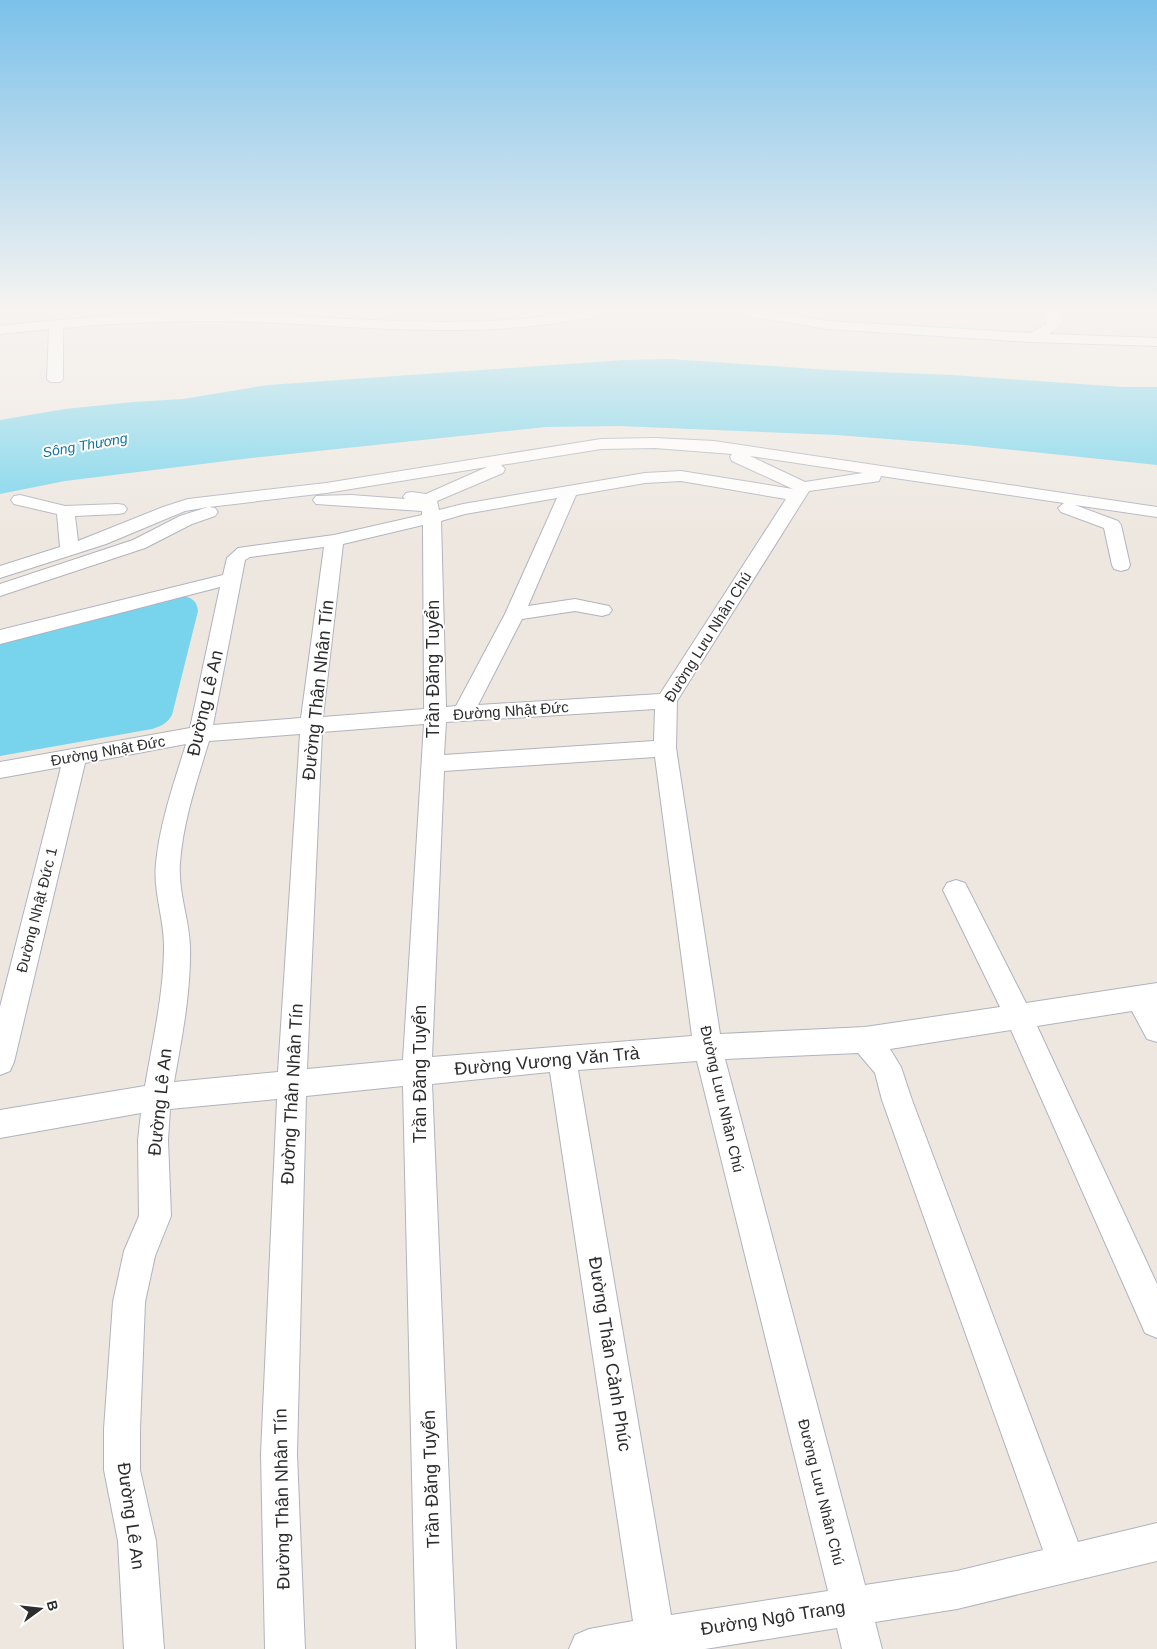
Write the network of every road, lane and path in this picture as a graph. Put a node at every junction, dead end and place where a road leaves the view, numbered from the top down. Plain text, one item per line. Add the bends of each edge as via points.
1 (714, 446) junction
2 (527, 456) junction
3 (897, 474) junction
4 (326, 488) junction
5 (569, 490) junction
6 (800, 491) junction
7 (1033, 493) junction
8 (20, 500) dead end
9 (430, 508) junction
10 (118, 509) dead end
11 (66, 511) junction
12 (1157, 512) edge
13 (1157, 524) edge
14 (1112, 525) junction
15 (155, 536) junction
16 (334, 540) junction
17 (93, 543) junction
18 (70, 550) junction
19 (1121, 565) dead end
20 (234, 568) junction
21 (0, 572) edge
22 (0, 590) edge
23 (602, 610) dead end
24 (515, 614) junction
25 (0, 637) edge
26 (666, 701) junction
27 (463, 713) junction
28 (435, 716) junction
29 (311, 726) junction
30 (200, 734) junction
31 (665, 748) junction
32 (74, 757) junction
33 (433, 764) junction
34 (0, 770) edge
35 (956, 890) dead end
36 (1148, 997) edge
37 (1018, 1015) junction
38 (1157, 1030) edge
39 (865, 1040) junction
40 (708, 1048) junction
41 (562, 1058) junction
42 (0, 1062) edge
43 (417, 1073) junction
44 (292, 1084) junction
45 (157, 1097) junction
46 (0, 1124) edge
47 (1157, 1321) edge
48 (1157, 1542) edge
49 (1067, 1564) junction
50 (850, 1606) junction
51 (656, 1643) edge
52 (144, 1649) edge
53 (285, 1649) edge
54 (436, 1649) edge
55 (589, 1649) edge
56 (862, 1649) edge

1 - 2 street via 601,444
1 - 3 street
1 - 6 street
2 - 4 street
2 - 9 street
3 - 6 street
3 - 7 street
4 - 9 street
4 - 17 street via 171,508
5 - 6 street via 681,476
5 - 9 street via 463,509
5 - 24 street
6 - 26 street, Đường Lưu Nhân Chú
7 - 12 street
7 - 14 street
8 - 11 street
9 - 15 street via 332,499 228,509 204,513
9 - 16 street
9 - 28 street, Trần Đăng Tuyển
10 - 11 street
11 - 18 street
13 - 14 street
14 - 19 street
15 - 17 street
15 - 22 street via 96,560
16 - 20 street via 245,552
16 - 29 street, Đường Thân Nhân Tín
17 - 18 street
18 - 21 street
20 - 25 street via 111,610
20 - 30 street, Đường Lê An
23 - 24 street via 575,605
24 - 27 street
26 - 27 street, Đường Nhật Đức
26 - 31 street, Đường Lưu Nhân Chú
27 - 28 street, Đường Nhật Đức
28 - 29 street, Đường Nhật Đức
28 - 33 street, Trần Đăng Tuyển
29 - 30 street, Đường Nhật Đức
29 - 44 street, Đường Thân Nhân Tín
30 - 32 street, Đường Nhật Đức
30 - 45 street, Đường Lê An via 178,808 168,865 169,899 177,944 175,995
31 - 33 street
31 - 40 street, Đường Lưu Nhân Chú
32 - 34 street, Đường Nhật Đức
32 - 42 street, Đường Nhật Đức 1
33 - 43 street, Trần Đăng Tuyển
35 - 37 street
36 - 37 street, Đường Vương Văn Trà
36 - 38 street
37 - 39 street, Đường Vương Văn Trà
37 - 47 street
39 - 40 street, Đường Vương Văn Trà
39 - 49 street via 887,1067
40 - 41 street, Đường Vương Văn Trà
40 - 50 street, Đường Lưu Nhân Chú
41 - 43 street, Đường Vương Văn Trà
41 - 51 street, Đường Thân Cảnh Phúc
43 - 44 street, Đường Vương Văn Trà
43 - 54 street, Trần Đăng Tuyển
44 - 45 street, Đường Vương Văn Trà
44 - 53 street, Đường Thân Nhân Tín via 279,1454
45 - 46 street, Đường Vương Văn Trà
45 - 52 street, Đường Lê An via 153,1140 155,1216 140,1250 129,1302 122,1429 122,1470 137,1540
48 - 49 street, Đường Ngô Trang
49 - 50 street, Đường Ngô Trang via 957,1590
50 - 51 street, Đường Ngô Trang
50 - 56 street, Đường Lưu Nhân Chú
51 - 55 street, Đường Ngô Trang

